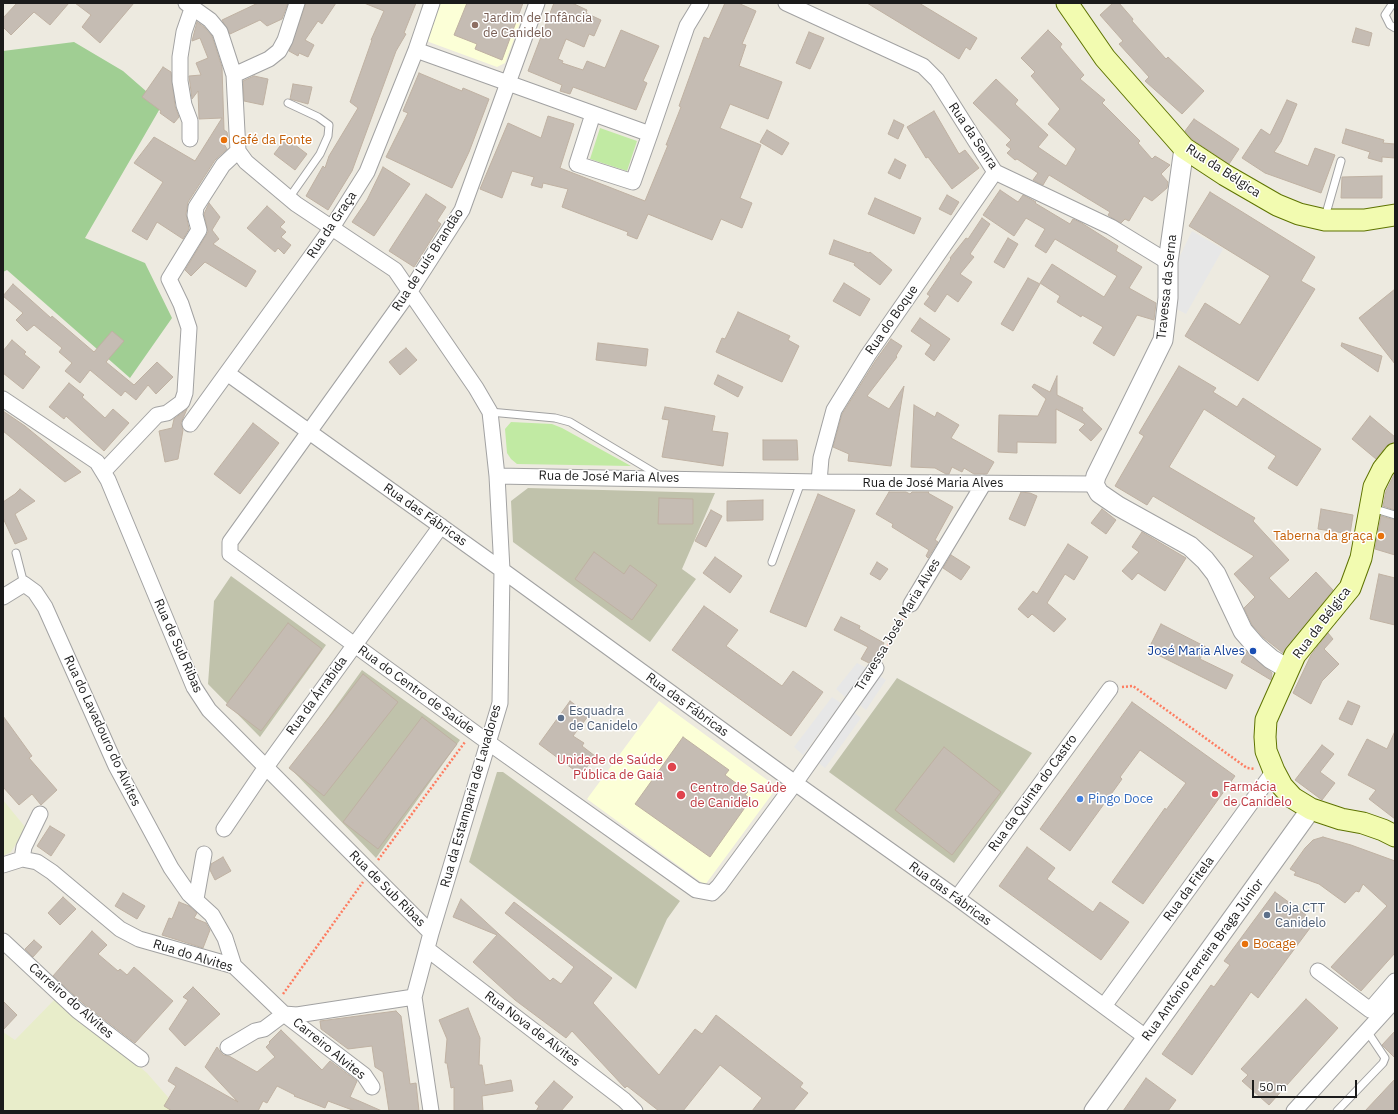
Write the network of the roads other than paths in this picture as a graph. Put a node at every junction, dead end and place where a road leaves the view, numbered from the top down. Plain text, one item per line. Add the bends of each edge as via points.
1 (297, 3) edge
2 (432, 3) edge
3 (537, 3) edge
4 (701, 3) edge
5 (1067, 3) edge
6 (1393, 3) edge
7 (788, 4) edge
8 (190, 5) edge
9 (1395, 28) edge
10 (416, 50) junction
11 (234, 75) junction
12 (508, 83) junction
13 (288, 103) dead end
14 (593, 114) junction
15 (650, 134) junction
16 (190, 139) dead end
17 (1184, 148) junction
18 (238, 151) junction
19 (1340, 161) dead end
20 (996, 172) junction
21 (289, 198) junction
22 (1395, 216) edge
23 (1324, 220) junction
24 (330, 229) junction
25 (1168, 262) junction
26 (410, 291) junction
27 (227, 373) junction
28 (3, 400) edge
29 (490, 412) junction
30 (190, 424) dead end
31 (309, 432) junction
32 (1395, 454) edge
33 (103, 472) junction
34 (497, 476) junction
35 (664, 478) junction
36 (801, 482) junction
37 (819, 482) junction
38 (984, 483) junction
39 (1094, 484) junction
40 (1370, 508) junction
41 (1395, 515) edge
42 (441, 526) junction
43 (16, 553) dead end
44 (772, 562) dead end
45 (502, 570) junction
46 (24, 584) junction
47 (3, 597) edge
48 (911, 604) road end
49 (354, 645) junction
50 (876, 668) road end
51 (1288, 669) junction
52 (1110, 689) road end
53 (489, 743) junction
54 (266, 767) junction
55 (1274, 771) junction
56 (795, 783) junction
57 (1312, 809) junction
58 (40, 814) dead end
59 (224, 828) dead end
60 (1395, 836) edge
61 (204, 854) dead end
62 (22, 859) junction
63 (4, 863) edge
64 (957, 898) junction
65 (196, 899) junction
66 (431, 933) junction
67 (3, 941) edge
68 (427, 949) junction
69 (234, 966) junction
70 (1318, 971) dead end
71 (1395, 982) edge
72 (414, 997) junction
73 (1395, 1000) edge
74 (1104, 1006) junction
75 (284, 1014) junction
76 (1367, 1031) junction
77 (1147, 1038) junction
78 (228, 1047) dead end
79 (141, 1059) dead end
80 (372, 1087) dead end
81 (1298, 1110) edge
82 (431, 1111) edge
83 (635, 1111) edge
84 (1094, 1111) edge
85 (1337, 1111) edge

1 - 11 street via 280,51 269,59
2 - 10 street, Rua da Graça
3 - 12 street, Rua de Luís Brandão
4 - 15 street via 687,26
5 - 17 main road, Rua da Bélgica via 1105,58
6 - 9 lane via 1386,15 1390,25
7 - 20 street, Rua da Senra via 924,66 937,80
8 - 11 street via 210,20 220,32
8 - 16 street via 180,57 180,81 190,121
10 - 12 street
10 - 24 street, Rua da Graça via 366,172
11 - 18 street
12 - 14 street
12 - 26 street, Rua de Luís Brandão via 462,210
13 - 21 lane via 318,117 328,125 328,136 320,154
14 - 15 street
14 - 15 street via 577,164 633,182
17 - 23 main road, Rua da Bélgica via 1277,205 1298,214
17 - 25 street, Travessa da Serna
18 - 21 street, Rua da Estamparia de Lavadores via 246,162
18 - 33 street via 223,165 196,207 199,230 168,279 181,304 189,328 185,392 182,402 167,413 157,415
19 - 23 lane
20 - 25 street, Rua da Senra via 1111,227
20 - 37 street, Rua do Boque via 868,355 834,410 821,458
21 - 24 street, Rua da Estamparia de Lavadores
22 - 23 main road, Rua da Bélgica via 1364,220
24 - 26 street, Rua da Estamparia de Lavadores via 394,270
24 - 27 street, Rua da Graça
25 - 39 street, Travessa da Serna via 1168,298 1163,340
26 - 29 street, Rua da Estamparia de Lavadores
26 - 31 street, Rua de Luís Brandão
27 - 30 street, Rua da Graça
27 - 31 street, Rua das Fábricas
28 - 33 street, Rua de Sub Ribas via 97,462
29 - 34 street, Rua da Estamparia de Lavadores
29 - 35 lane via 555,418 570,422
31 - 42 street, Rua das Fábricas
31 - 49 street, Rua do Centro de Saúde via 230,542 230,554
32 - 40 main road, Rua da Bélgica via 1383,469 1374,487
33 - 54 street, Rua de Sub Ribas via 194,687 209,710
34 - 35 street, Rua de José Maria Alves
34 - 45 street, Rua da Estamparia de Lavadores
35 - 36 street, Rua de José Maria Alves
36 - 37 street, Rua de José Maria Alves
36 - 44 lane
37 - 38 street, Rua de José Maria Alves
38 - 39 street, Rua de José Maria Alves
38 - 48 street, Travessa José Maria Alves
39 - 51 street via 1100,493 1118,506 1190,546 1205,560 1216,574 1243,631 1256,646
40 - 41 lane
40 - 51 main road, Rua da Bélgica via 1361,558 1350,588 1304,643
42 - 45 street, Rua das Fábricas
42 - 49 street, Rua da Árrabida
43 - 46 lane
45 - 53 street, Rua da Estamparia de Lavadores via 500,703
45 - 56 street, Rua das Fábricas
46 - 47 street
46 - 65 street, Rua do Lavadouro do Alvites via 35,592 45,607 116,766 171,868 189,894
49 - 53 street, Rua do Centro de Saúde
49 - 54 street, Rua da Árrabida
50 - 56 street, Travessa José Maria Alves
51 - 55 main road, Rua da Bélgica via 1266,720 1266,751
52 - 64 street, Rua da Quinta do Castro
53 - 56 street, Rua do Centro de Saúde via 696,890 712,893
53 - 66 street, Rua da Estamparia de Lavadores
54 - 59 street, Rua da Árrabida
54 - 66 street, Rua de Sub Ribas
55 - 57 main road, Rua da Bélgica via 1282,786 1293,798
55 - 74 street, Rua da Fitela
56 - 64 street, Rua das Fábricas
57 - 60 main road, Rua da Bélgica via 1363,823
57 - 77 street, Rua António Ferreira Braga Júnior
58 - 62 street via 24,847
61 - 65 street
62 - 63 street, Rua do Alvites
62 - 69 street, Rua do Alvites via 37,862 52,872 120,929 139,939
64 - 74 street, Rua das Fábricas
65 - 69 street, Rua do Lavadouro do Alvites via 212,915 225,938
66 - 68 street, Rua da Estamparia de Lavadores
67 - 79 street, Carreiro do Alvites via 78,1011
68 - 72 street, Rua da Estamparia de Lavadores
68 - 83 street, Rua Nova de Alvites
69 - 75 street, Rua do Alvites
70 - 71 street via 1370,1010
72 - 75 street via 296,1015
72 - 82 street, Rua da Estamparia de Lavadores
73 - 76 street
74 - 77 street, Rua das Fábricas
75 - 78 street via 264,1029 255,1031
75 - 80 street, Carreiro Alvites via 364,1075
76 - 81 street
76 - 85 lane via 1385,1058
77 - 84 street, Rua António Ferreira Braga Júnior

